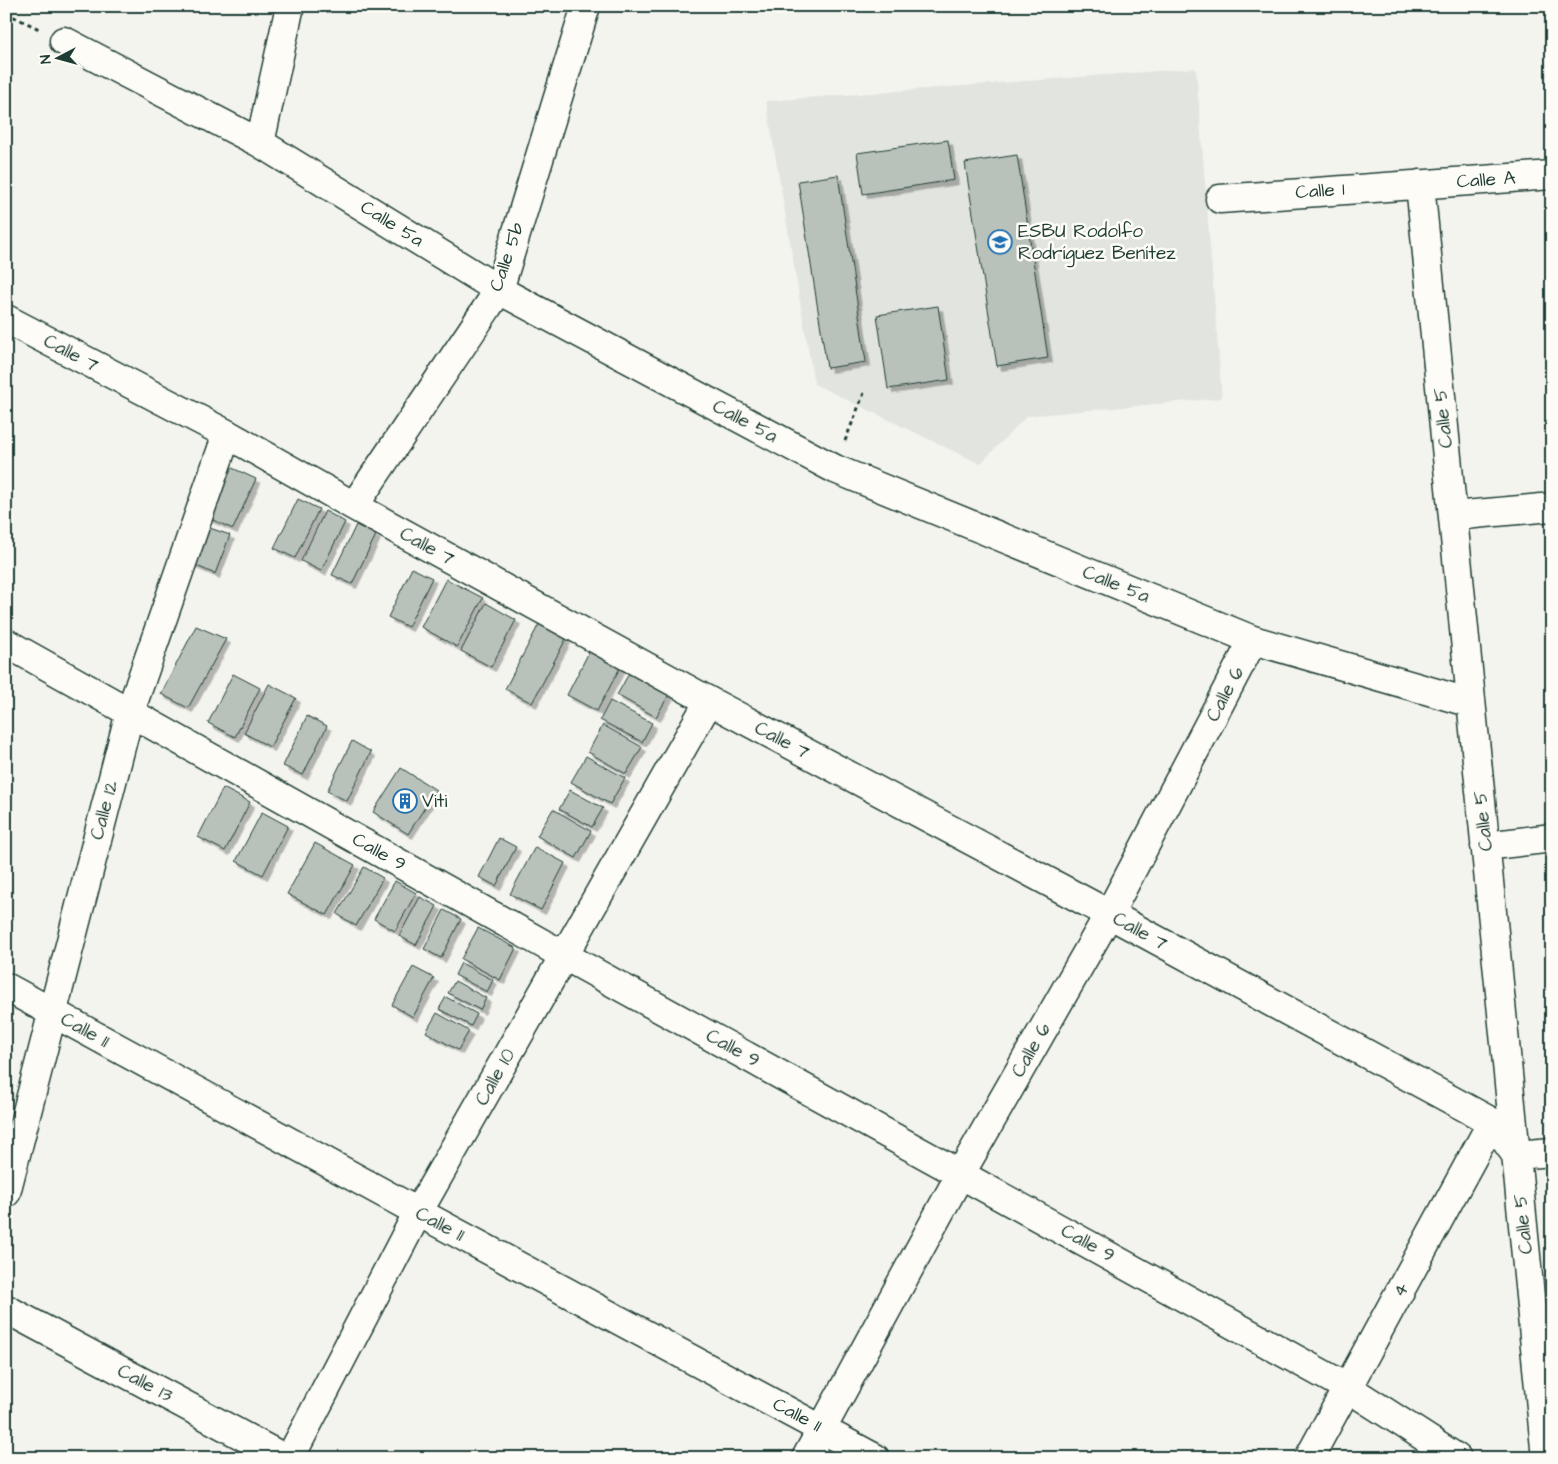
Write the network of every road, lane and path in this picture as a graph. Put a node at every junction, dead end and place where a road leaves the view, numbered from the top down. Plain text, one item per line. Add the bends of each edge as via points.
1 (290, 6) edge
2 (586, 6) edge
3 (6, 13) edge
4 (64, 41) joint
5 (260, 143) junction
6 (1552, 175) edge
7 (1420, 184) junction
8 (1220, 199) dead end
9 (499, 290) junction
10 (6, 319) edge
11 (864, 393) dead end
12 (228, 434) junction
13 (835, 469) junction
14 (354, 506) junction
15 (1552, 507) edge
16 (1453, 516) junction
17 (1253, 640) junction
18 (6, 643) edge
19 (709, 701) junction
20 (1472, 703) junction
21 (130, 712) junction
22 (1552, 838) edge
23 (1486, 846) junction
24 (1109, 914) junction
25 (563, 955) junction
26 (6, 987) edge
27 (51, 1012) junction
28 (1492, 1122) junction
29 (1552, 1152) edge
30 (1516, 1155) junction
31 (961, 1173) junction
32 (6, 1194) edge
33 (418, 1212) junction
34 (6, 1309) edge
35 (1348, 1388) junction
36 (821, 1428) junction
37 (284, 1458) edge
38 (290, 1458) edge
39 (806, 1458) edge
40 (875, 1458) edge
41 (1309, 1458) edge
42 (1457, 1458) edge
43 (1546, 1458) edge

1 - 5 street
2 - 9 street, Calle 5b
3 - 4 path
4 - 5 street, Calle 5a
5 - 9 street, Calle 5a
6 - 7 street, Calle A
7 - 8 street, Calle 1
7 - 16 street, Calle 5
9 - 13 street, Calle 5a
9 - 14 street, Calle 5b
10 - 12 street, Calle 7
11 - 13 path
12 - 14 street, Calle 7
12 - 21 street, Calle 12
13 - 17 street, Calle 5a
14 - 19 street, Calle 7
15 - 16 street
16 - 20 street, Calle 5
17 - 20 street, Calle 5a
17 - 24 street, Calle 6
18 - 21 street, Calle 9
19 - 24 street, Calle 7
19 - 25 street, Calle 10
20 - 23 street, Calle 5
21 - 25 street, Calle 9
21 - 27 street, Calle 12
22 - 23 street
23 - 30 street, Calle 5
24 - 28 street, Calle 7
24 - 31 street, Calle 6
25 - 31 street, Calle 9
25 - 33 street, Calle 10
26 - 27 street, Calle 11
27 - 32 street, Calle 12
27 - 33 street, Calle 11
28 - 30 street, Calle 7
28 - 35 street, 4
29 - 30 street
30 - 43 street, Calle 5
31 - 35 street, Calle 9
31 - 36 street, Calle 6
33 - 36 street, Calle 11
33 - 38 street, Calle 10
34 - 37 street, Calle 13
35 - 41 street, 4
35 - 42 street, Calle 9
36 - 39 street, Calle 6
36 - 40 street, Calle 11

